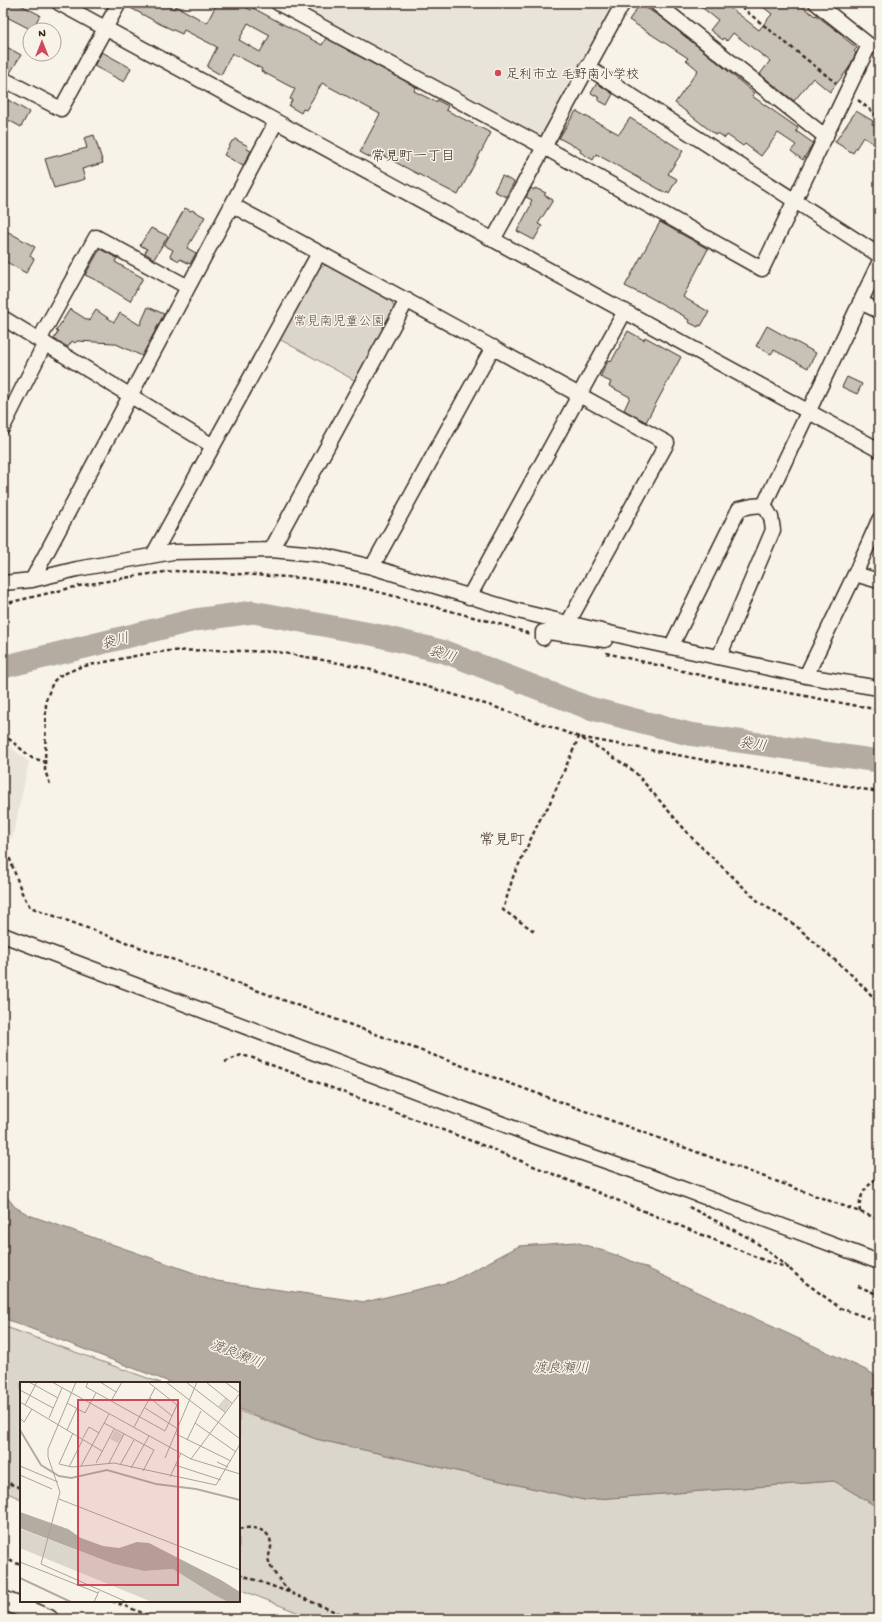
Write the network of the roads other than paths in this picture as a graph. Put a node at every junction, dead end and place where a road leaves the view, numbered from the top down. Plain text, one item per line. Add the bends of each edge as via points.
1 (59, 3) edge
2 (119, 3) edge
3 (278, 3) edge
4 (623, 3) edge
5 (656, 3) edge
6 (816, 3) edge
7 (296, 7) edge
8 (105, 28) junction
9 (587, 67) junction
10 (3, 79) edge
11 (276, 122) junction
12 (826, 137) junction
13 (544, 147) junction
14 (795, 200) junction
15 (232, 205) junction
16 (493, 240) junction
17 (319, 253) junction
18 (879, 255) edge
19 (879, 263) edge
20 (188, 286) junction
21 (407, 300) junction
22 (860, 302) junction
23 (625, 311) junction
24 (879, 311) edge
25 (3, 318) edge
26 (42, 342) junction
27 (493, 348) junction
28 (130, 395) junction
29 (580, 395) junction
30 (809, 411) junction
31 (3, 427) edge
32 (213, 446) junction
33 (879, 450) edge
34 (764, 505) junction
35 (879, 520) edge
36 (271, 550) junction
37 (153, 555) junction
38 (372, 567) junction
39 (856, 574) junction
40 (32, 580) junction
41 (879, 581) edge
42 (3, 583) edge
43 (469, 597) junction
44 (568, 623) junction
45 (543, 638) road end
46 (644, 641) junction
47 (671, 647) junction
48 (719, 657) junction
49 (806, 676) junction
50 (879, 688) edge
51 (3, 935) edge
52 (879, 1262) edge
53 (3, 1600) edge
54 (49, 1619) edge

1 - 8 street
2 - 8 street
3 - 7 street
4 - 9 street
5 - 12 street
6 - 12 street via 869,45
7 - 13 street
8 - 10 street via 61,110
8 - 11 street
9 - 13 street
9 - 14 street
11 - 15 street
11 - 16 street
12 - 14 street
13 - 14 street via 762,269
13 - 16 street
14 - 18 street
15 - 17 street
15 - 20 street
16 - 23 street
17 - 21 street
17 - 32 street
19 - 22 street
20 - 26 street via 96,237
20 - 28 street
21 - 27 street
21 - 36 street
22 - 24 street
22 - 30 street
23 - 29 street
23 - 30 street
25 - 26 street
26 - 28 street
26 - 31 street
27 - 29 street
27 - 38 street
28 - 32 street
28 - 40 street
29 - 43 street
29 - 44 street via 667,443
30 - 33 street
30 - 34 street
32 - 37 street
34 - 47 street via 739,510
34 - 48 street via 771,517 773,530
35 - 39 street
36 - 37 street via 173,552
36 - 38 street via 317,554
37 - 40 street
38 - 43 street
39 - 41 street
39 - 49 street
40 - 42 street
43 - 44 street
44 - 46 street
45 - 46 street via 543,632 548,632 612,641
46 - 47 street
47 - 48 street
48 - 49 street
49 - 50 street
51 - 52 street via 545,1140
53 - 54 main road

